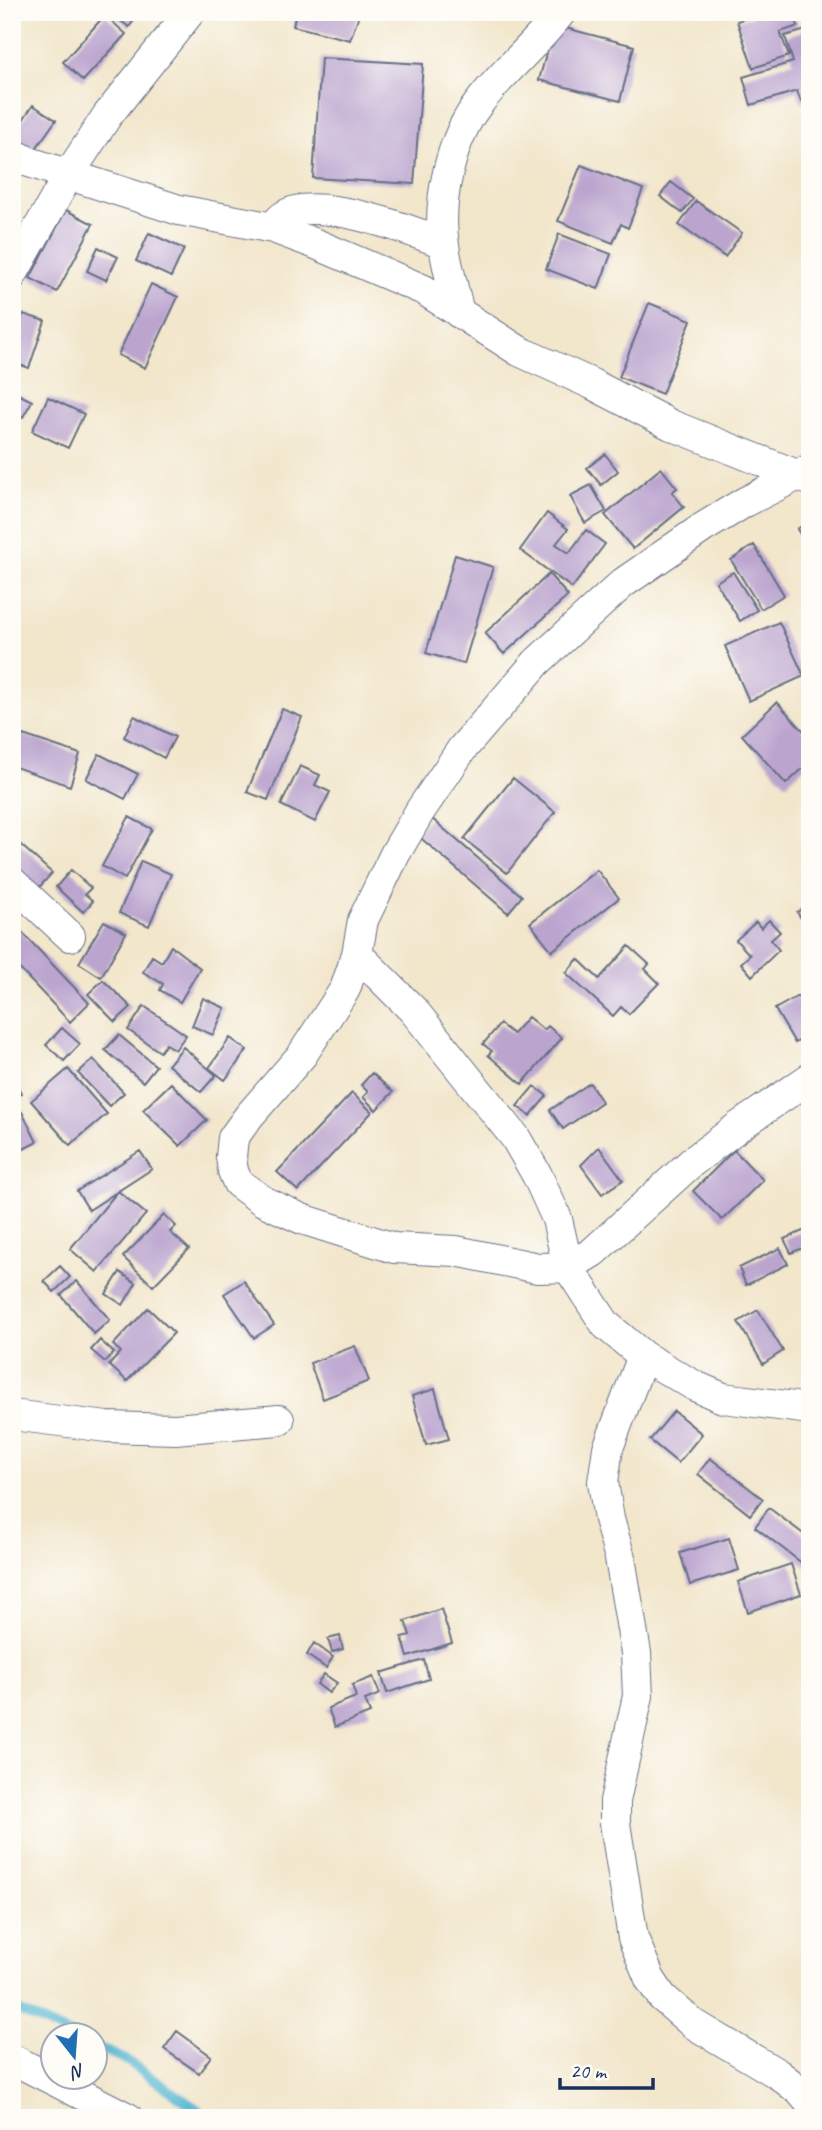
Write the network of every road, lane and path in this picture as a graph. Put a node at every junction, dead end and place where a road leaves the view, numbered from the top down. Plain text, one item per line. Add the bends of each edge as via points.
1 (190, 12) edge
2 (561, 12) edge
3 (12, 153) edge
4 (69, 174) junction
5 (273, 228) junction
6 (443, 243) junction
7 (12, 275) edge
8 (458, 313) junction
9 (806, 475) edge
10 (12, 882) edge
11 (70, 936) dead end
12 (357, 954) junction
13 (810, 1078) edge
14 (568, 1267) junction
15 (643, 1356) junction
16 (810, 1409) edge
17 (12, 1415) edge
18 (279, 1420) dead end
19 (12, 2059) edge
20 (810, 2103) edge
21 (128, 2118) edge

1 - 4 street via 107,116
2 - 6 street via 477,104 455,146 444,192
3 - 4 street
4 - 5 street via 179,209
4 - 7 street
5 - 6 street via 284,215 323,210 397,225
5 - 8 street via 424,290
6 - 8 street
8 - 9 street via 519,351 671,425
9 - 12 street via 745,502 665,553 623,583 537,662 462,749 420,811 363,920
10 - 11 street
12 - 14 street via 414,1011 515,1137 557,1219
12 - 14 street via 345,989 327,1018 233,1138 232,1164 239,1183 263,1201 302,1219 394,1248 456,1251 538,1268
13 - 14 street via 692,1162 593,1252
14 - 15 street via 606,1325
15 - 16 street via 723,1398
15 - 20 street via 608,1448 603,1482 636,1653 638,1696 615,1801 633,1938 662,1997 692,2023 779,2074
17 - 18 street via 107,1427 174,1429
19 - 21 street

